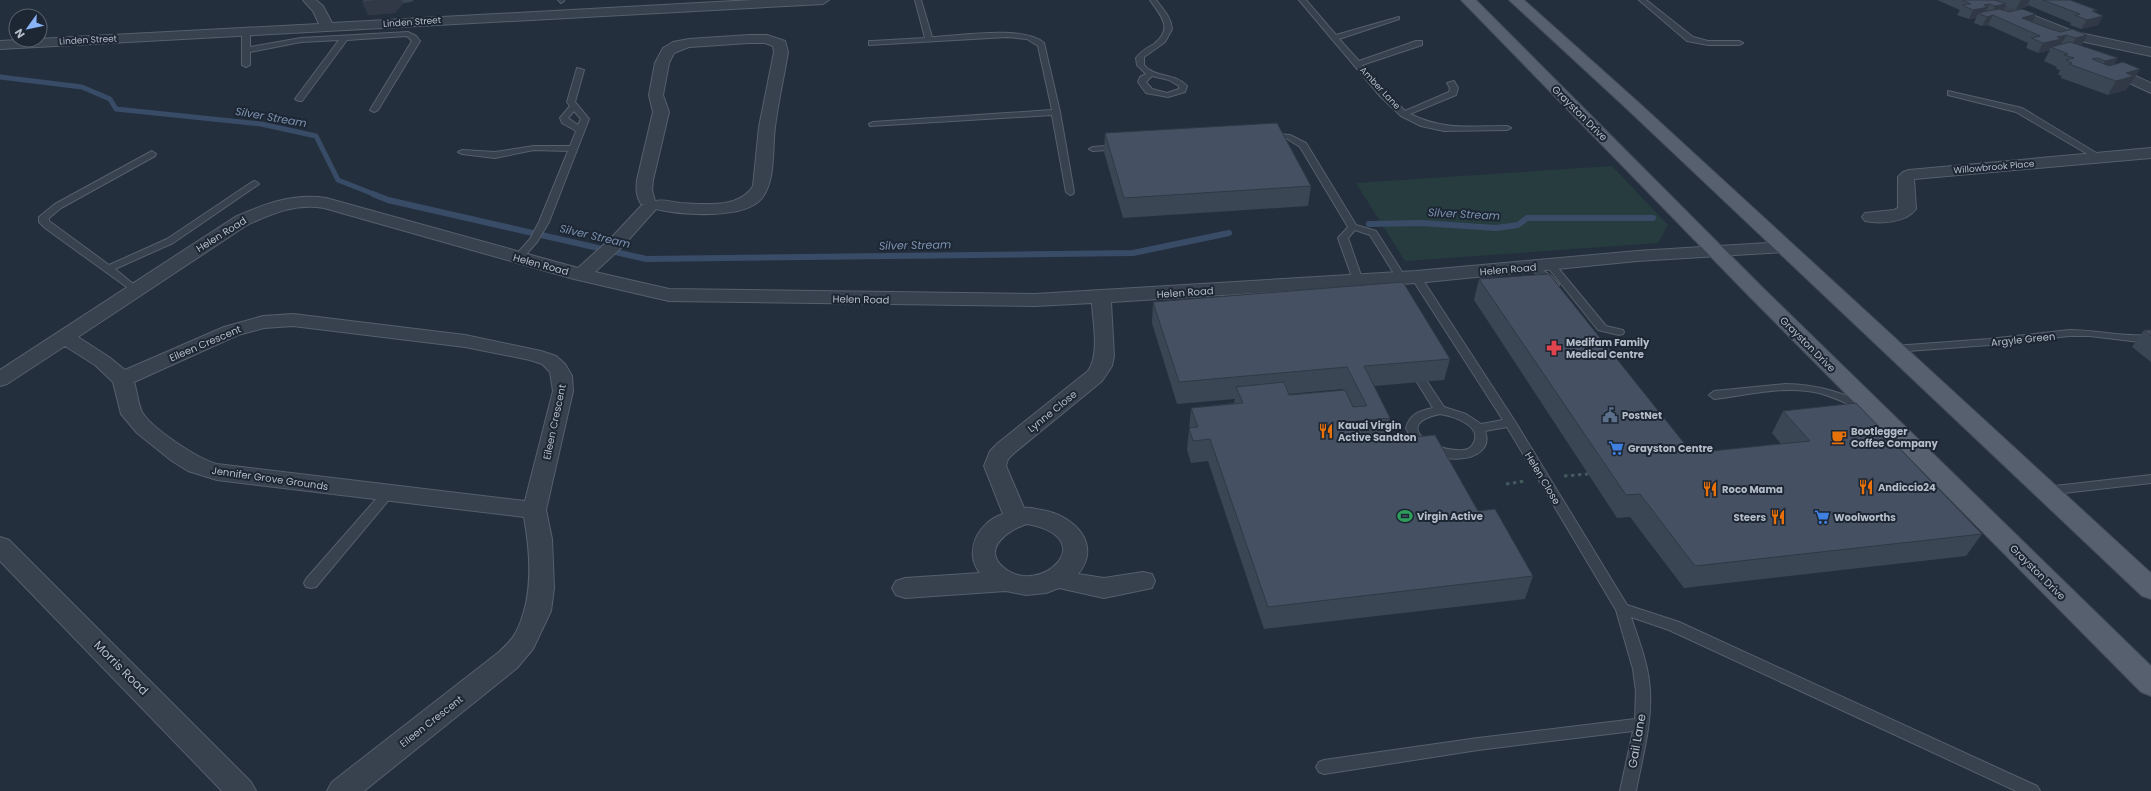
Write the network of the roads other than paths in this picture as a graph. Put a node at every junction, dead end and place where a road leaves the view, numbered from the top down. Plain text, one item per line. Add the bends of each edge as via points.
1 (309, 0) edge
2 (823, 0) edge
3 (918, 0) edge
4 (1153, 0) edge
5 (1302, 0) edge
6 (1468, 0) edge
7 (1516, 0) edge
8 (1642, 0) edge
9 (1984, 0) edge
10 (1397, 18) dead end
11 (328, 27) junction
12 (246, 32) junction
13 (345, 37) junction
14 (1334, 38) junction
15 (929, 39) junction
16 (872, 43) dead end
17 (1418, 43) dead end
18 (1739, 43) dead end
19 (0, 45) edge
20 (246, 50) junction
21 (2151, 52) edge
22 (2097, 63) edge
23 (1358, 64) junction
24 (246, 65) dead end
25 (580, 70) dead end
26 (1150, 74) junction
27 (1450, 83) dead end
28 (2151, 89) edge
29 (1951, 93) dead end
30 (299, 99) dead end
31 (573, 107) junction
32 (374, 110) dead end
33 (1056, 112) junction
34 (1404, 114) junction
35 (873, 124) dead end
36 (1507, 128) dead end
37 (581, 130) junction
38 (1258, 136) edge
39 (1124, 146) edge
40 (573, 149) junction
41 (1093, 149) dead end
42 (462, 152) dead end
43 (2151, 153) edge
44 (152, 154) dead end
45 (2099, 157) junction
46 (255, 184) dead end
47 (1070, 192) dead end
48 (651, 204) junction
49 (1871, 217) dead end
50 (1354, 227) junction
51 (1784, 247) junction
52 (1717, 252) junction
53 (518, 258) junction
54 (1551, 265) junction
55 (1533, 267) junction
56 (108, 269) junction
57 (581, 275) junction
58 (1408, 277) junction
59 (1358, 281) junction
60 (135, 290) junction
61 (1548, 293) edge
62 (1321, 294) edge
63 (1101, 297) junction
64 (1583, 320) edge
65 (1619, 332) dead end
66 (65, 337) junction
67 (2151, 338) edge
68 (1894, 349) junction
69 (0, 379) edge
70 (123, 379) junction
71 (1422, 382) edge
72 (1714, 395) dead end
73 (1440, 410) junction
74 (1877, 412) junction
75 (1510, 423) junction
76 (1477, 428) junction
77 (2151, 479) edge
78 (2046, 491) junction
79 (388, 493) junction
80 (534, 510) junction
81 (1016, 518) junction
82 (0, 546) edge
83 (1057, 578) junction
84 (1143, 581) dead end
85 (1007, 582) junction
86 (310, 583) dead end
87 (2150, 587) edge
88 (905, 588) dead end
89 (1622, 609) junction
90 (2151, 684) edge
91 (1643, 691) joint
92 (1642, 724) junction
93 (1324, 767) dead end
94 (241, 791) edge
95 (342, 791) edge
96 (1628, 791) edge
97 (2032, 791) edge

1 - 11 street via 318,9
2 - 11 street, Linden Street via 511,11
3 - 15 lane
4 - 26 lane via 1169,24 1166,36 1140,58 1140,64
5 - 14 lane, Amber Lane
6 - 52 main road, Grayston Drive
7 - 51 main road
8 - 18 lane via 1690,39 1707,44
9 - 21 street via 2071,35
10 - 14 lane
11 - 12 street, Linden Street
12 - 19 street, Linden Street
12 - 20 lane
13 - 20 lane via 301,40
13 - 30 lane
13 - 32 lane via 408,34 416,40
14 - 23 lane, Amber Lane
15 - 16 lane
15 - 33 lane via 1007,35 1027,36 1037,40 1041,45
17 - 23 lane
20 - 24 lane
22 - 28 street
23 - 34 lane, Amber Lane
25 - 31 lane via 571,102
26 - 26 lane via 1178,80 1183,86 1182,90 1168,95 1153,93 1142,85 1143,79
27 - 34 lane via 1454,88 1453,93
29 - 45 lane via 2019,110
31 - 37 lane via 584,114
31 - 37 lane via 564,118
33 - 35 lane
33 - 47 lane
34 - 36 lane, Amber Lane via 1424,124 1444,129
37 - 40 lane
38 - 50 lane via 1287,135 1299,142
39 - 41 lane
40 - 42 lane via 534,148 495,155
40 - 53 lane via 544,222 534,240
43 - 45 street, Willowbrook Place
44 - 56 lane via 58,206 44,217 44,222 48,226
45 - 49 street, Willowbrook Place via 1909,175 1906,177 1907,209 1904,213
46 - 56 lane via 170,240
48 - 48 street via 644,190 645,180 661,112 656,95 662,63 668,51 689,43 748,39 767,39 780,44 781,52 767,127 760,186 755,196 744,204 726,208 679,208
48 - 57 street via 617,242
50 - 58 lane, Helen Close via 1373,233
50 - 59 lane via 1343,238
51 - 52 street, Helen Road
51 - 68 main road
52 - 54 street, Helen Road via 1637,256
52 - 74 main road, Grayston Drive
53 - 57 street, Helen Road
53 - 60 street, Helen Road via 308,200 276,206 241,221
54 - 55 street, Helen Road
54 - 65 lane via 1602,328
55 - 58 street, Helen Road
55 - 61 lane via 1536,279
55 - 64 lane via 1547,277
56 - 60 lane
57 - 63 street, Helen Road via 669,295 1035,300
58 - 59 street, Helen Road
58 - 75 lane, Helen Close
59 - 62 lane
59 - 63 street, Helen Road
60 - 66 street, Helen Road
63 - 81 street, Lynne Close via 1104,356 1102,366 1095,376 998,456 995,466
66 - 69 street, Helen Road
66 - 70 street via 102,361
67 - 68 lane, Argyle Green via 2090,333
68 - 78 main road
70 - 79 street, Jennifer Grove Grounds via 132,414 145,428 196,466 216,472
70 - 80 street, Eileen Crescent via 231,331 293,320 465,341 541,357 553,363 562,376 563,391
71 - 73 lane
72 - 74 lane via 1810,388
73 - 76 lane via 1462,416
73 - 76 lane via 1421,414 1414,419 1411,426 1417,440 1430,450 1447,455 1468,453 1476,449 1480,443
74 - 90 main road, Grayston Drive
75 - 76 lane
75 - 89 lane, Helen Close
77 - 78 lane
78 - 87 main road
79 - 80 street, Jennifer Grove Grounds
79 - 86 lane
80 - 95 street, Eileen Crescent via 540,539 541,588 538,611 524,642 508,660
81 - 83 street via 1040,517 1052,520 1070,533 1075,542 1076,552 1073,562
81 - 85 street via 1003,523 990,533 983,546 984,560 992,572
82 - 94 street, Morris Road
83 - 84 street via 1104,588
83 - 85 street via 1045,583 1026,585
85 - 88 street
89 - 91 lane, Helen Close via 1640,669
89 - 97 lane via 1674,626
91 - 92 lane, Gail Lane
92 - 93 lane via 1478,744
92 - 96 lane, Gail Lane

